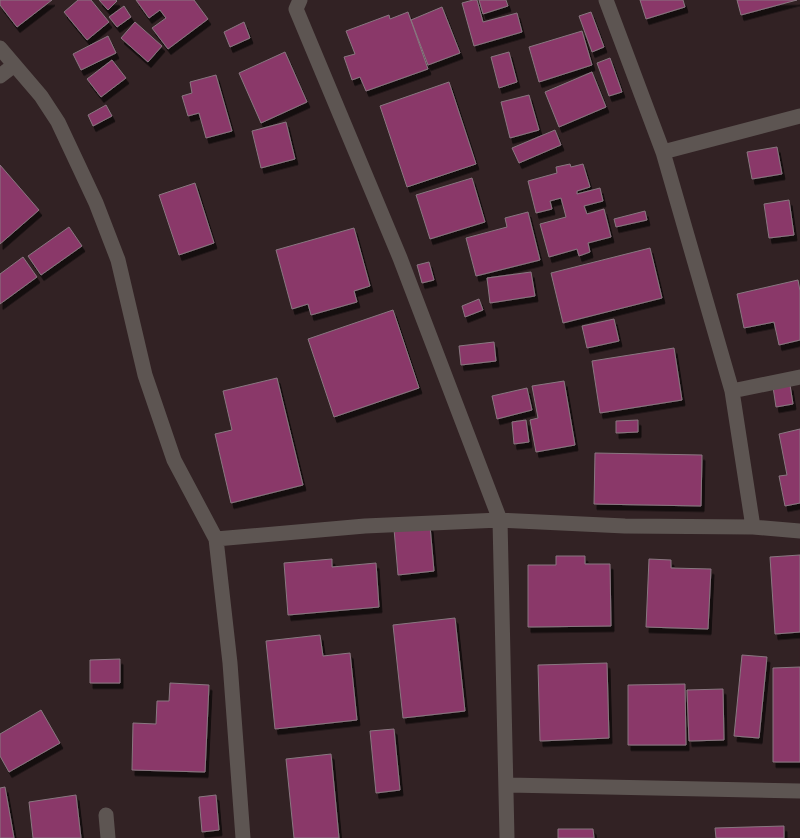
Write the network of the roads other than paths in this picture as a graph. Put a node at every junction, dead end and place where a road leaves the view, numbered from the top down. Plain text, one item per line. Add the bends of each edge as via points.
1 (300, 0) edge
2 (606, 0) edge
3 (0, 48) edge
4 (13, 66) junction
5 (0, 76) edge
6 (800, 116) edge
7 (663, 152) junction
8 (800, 377) edge
9 (732, 391) junction
10 (500, 520) junction
11 (753, 528) junction
12 (800, 531) edge
13 (216, 539) junction
14 (507, 785) junction
15 (800, 791) edge
16 (106, 815) dead end
17 (108, 838) edge
18 (243, 838) edge
19 (507, 838) edge

1 - 10 street via 296,9 400,258
2 - 7 street
3 - 4 street
4 - 5 street
4 - 13 street via 41,96 58,122 96,203 118,260 145,375 174,460
6 - 7 street
7 - 9 street
8 - 9 street
9 - 11 street
10 - 11 street
10 - 13 street via 365,526
10 - 14 street
11 - 12 street
13 - 18 street via 230,663
14 - 15 street
14 - 19 street
16 - 17 street

